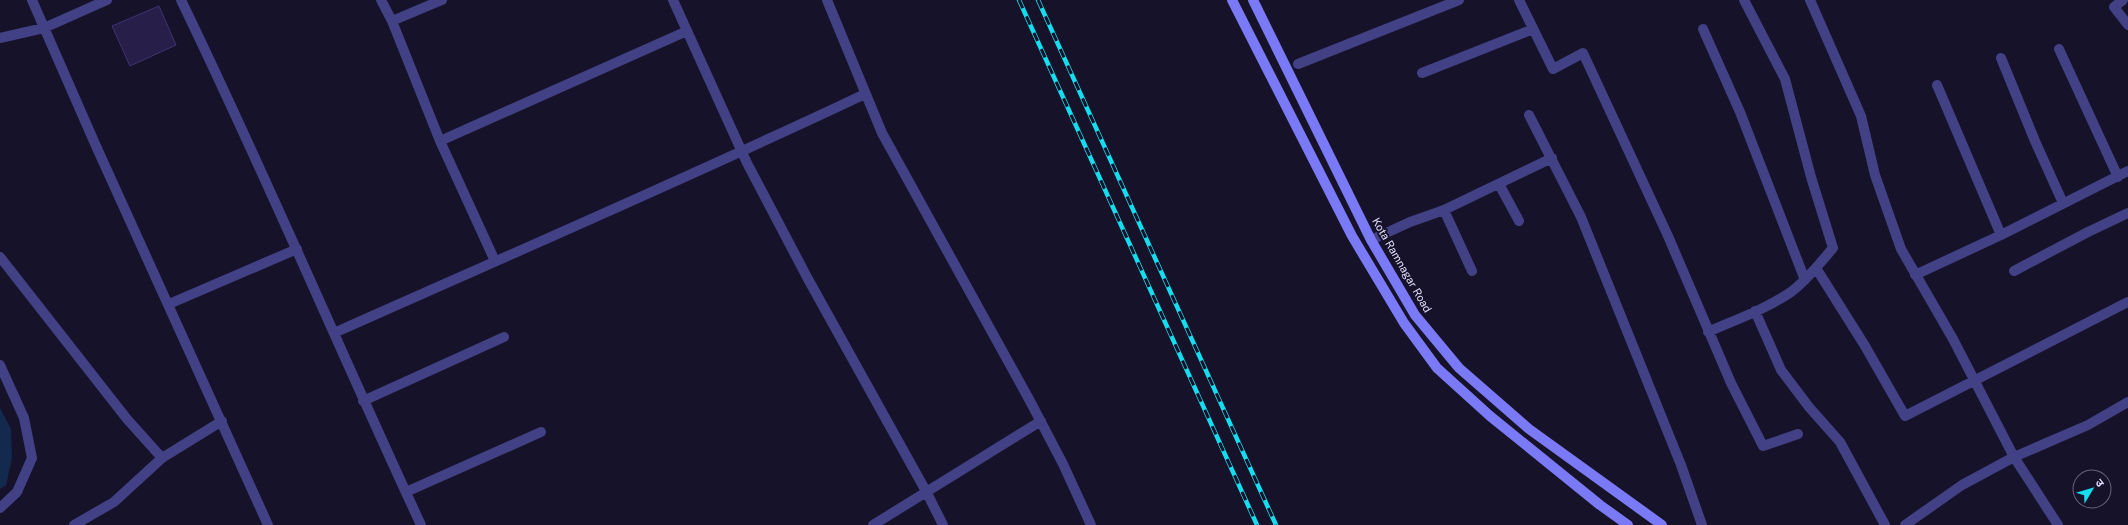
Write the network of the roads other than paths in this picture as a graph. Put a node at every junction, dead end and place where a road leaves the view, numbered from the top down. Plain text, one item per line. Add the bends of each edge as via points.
1 (32, 0) edge
2 (107, 0) edge
3 (181, 0) edge
4 (381, 0) edge
5 (442, 0) edge
6 (673, 0) edge
7 (828, 0) edge
8 (1232, 0) edge
9 (1253, 0) edge
10 (1459, 0) edge
11 (1520, 0) edge
12 (1744, 0) edge
13 (1810, 0) edge
14 (2123, 0) edge
15 (392, 21) junction
16 (2128, 25) edge
17 (44, 28) junction
18 (1533, 29) junction
19 (1703, 29) dead end
20 (687, 31) junction
21 (0, 38) edge
22 (2060, 49) dead end
23 (2001, 58) dead end
24 (1298, 64) dead end
25 (1422, 73) dead end
26 (1937, 85) dead end
27 (865, 94) junction
28 (1529, 115) dead end
29 (440, 140) junction
30 (742, 152) junction
31 (1552, 158) junction
32 (2128, 171) edge
33 (2118, 177) junction
34 (1499, 184) junction
35 (2063, 203) junction
36 (1444, 210) junction
37 (2128, 213) edge
38 (1519, 221) dead end
39 (2001, 235) junction
40 (1372, 240) junction
41 (297, 249) junction
42 (0, 257) edge
43 (495, 261) junction
44 (1816, 268) junction
45 (1472, 271) dead end
46 (2014, 271) dead end
47 (1915, 275) junction
48 (1805, 280) junction
49 (2128, 302) edge
50 (169, 304) junction
51 (1755, 311) junction
52 (1708, 332) junction
53 (334, 334) junction
54 (504, 337) dead end
55 (0, 365) edge
56 (1975, 381) junction
57 (363, 401) junction
58 (2128, 402) edge
59 (222, 421) junction
60 (1040, 421) junction
61 (541, 432) dead end
62 (1798, 434) dead end
63 (2014, 457) junction
64 (162, 458) junction
65 (406, 492) junction
66 (927, 493) junction
67 (0, 508) edge
68 (74, 525) edge
69 (268, 525) edge
70 (421, 525) edge
71 (873, 525) edge
72 (942, 525) edge
73 (1091, 525) edge
74 (1628, 525) edge
75 (1662, 525) edge
76 (1702, 525) edge
77 (1886, 525) edge
78 (1905, 525) edge
79 (2058, 525) edge

1 - 17 street
2 - 17 street
3 - 41 street
4 - 15 street
5 - 15 street
6 - 20 street
7 - 27 street
8 - 74 street via 1352,236 1404,323 1437,368 1490,416
9 - 40 street, Kota Ramnagar Road
10 - 24 street
11 - 18 street
12 - 44 street via 1785,79 1833,248
13 - 47 street via 1861,116 1875,175 1901,249
14 - 16 street via 2114,7
15 - 29 street
17 - 21 street
17 - 50 street
18 - 25 street
18 - 52 street via 1553,69 1583,53 1668,236
19 - 48 street via 1740,112
20 - 29 street
20 - 30 street
22 - 33 street
23 - 35 street
26 - 39 street
27 - 30 street
27 - 60 street via 882,133
28 - 31 street
29 - 43 street
30 - 43 street
30 - 66 street via 808,279
31 - 34 street
31 - 76 street via 1581,217 1681,466
32 - 33 street
33 - 35 street
34 - 36 street
34 - 38 street
35 - 39 street
36 - 40 street
36 - 45 street
37 - 46 street
39 - 47 street
40 - 75 street, Kota Ramnagar Road via 1415,315 1459,368 1529,429
41 - 50 street
41 - 53 street
42 - 64 street via 127,419
43 - 53 street
44 - 48 street
44 - 56 street via 1865,346 1904,416
47 - 56 street via 1950,332
48 - 51 street via 1790,292
49 - 56 street
50 - 59 street
51 - 52 street
51 - 77 street via 1781,370 1840,442
52 - 62 street via 1764,446
53 - 57 street
54 - 57 street
55 - 67 street via 24,418 32,458 17,492
56 - 63 street
57 - 65 street
58 - 63 street via 2088,425
59 - 64 street
59 - 69 street
60 - 66 street
60 - 73 street
61 - 65 street
63 - 78 street via 1962,485
63 - 79 street
64 - 68 street via 114,502
65 - 70 street
66 - 71 street
66 - 72 street

